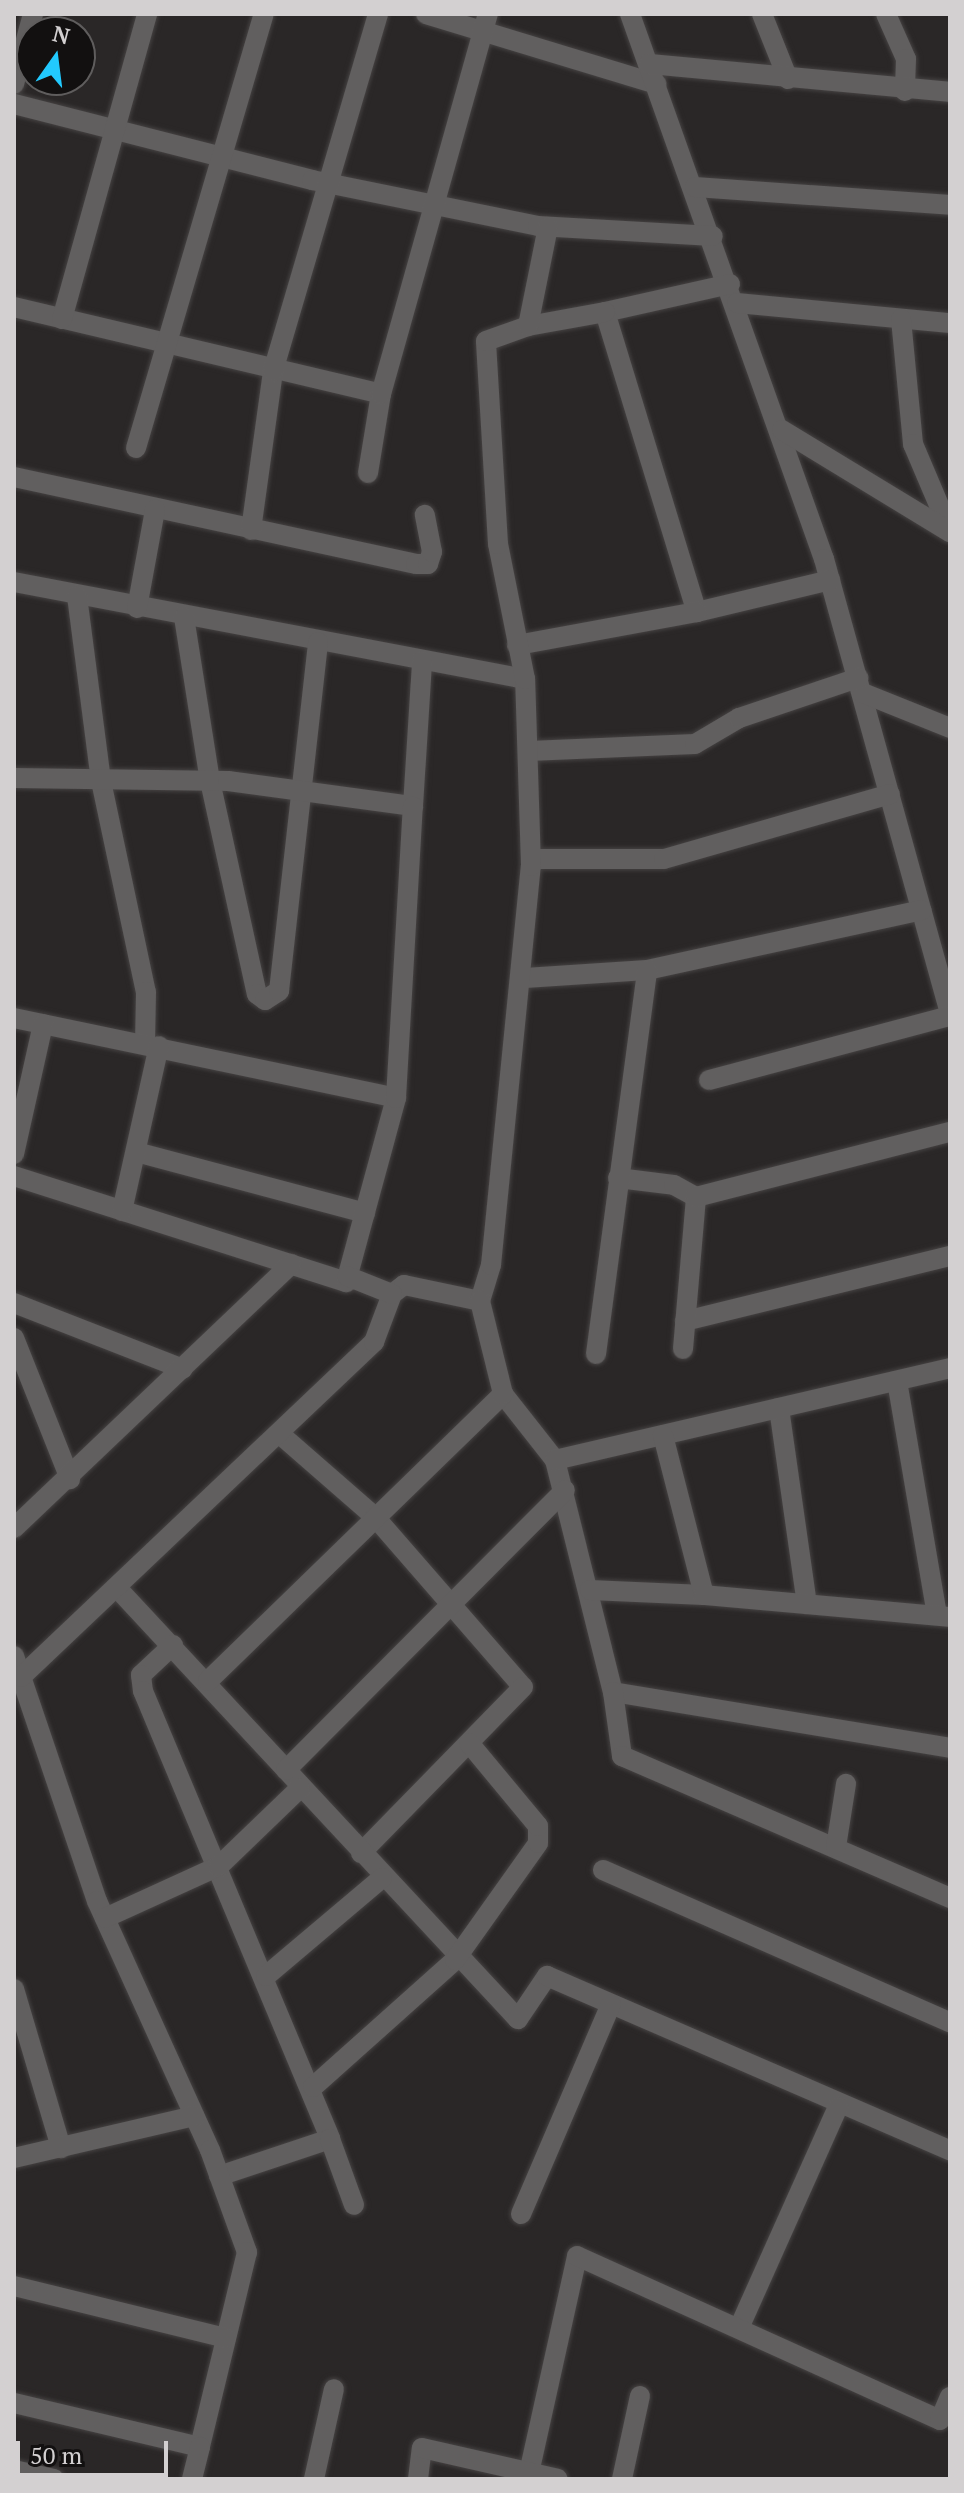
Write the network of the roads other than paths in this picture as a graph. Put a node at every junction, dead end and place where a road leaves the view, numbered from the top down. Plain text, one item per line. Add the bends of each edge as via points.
1 (33, 14) edge
2 (147, 14) edge
3 (264, 14) edge
4 (378, 14) edge
5 (426, 14) edge
6 (630, 14) edge
7 (762, 14) edge
8 (886, 14) edge
9 (486, 23) edge
10 (649, 64) junction
11 (788, 79) junction
12 (14, 84) edge
13 (657, 84) junction
14 (905, 91) junction
15 (950, 92) edge
16 (14, 104) edge
17 (114, 129) junction
18 (221, 157) junction
19 (329, 183) junction
20 (695, 187) junction
21 (437, 205) junction
22 (950, 205) edge
23 (548, 227) junction
24 (713, 236) junction
25 (734, 294) junction
26 (14, 307) edge
27 (605, 312) junction
28 (62, 319) junction
29 (901, 319) junction
30 (950, 323) edge
31 (528, 326) junction
32 (166, 346) junction
33 (273, 371) junction
34 (381, 394) junction
35 (782, 430) junction
36 (136, 448) dead end
37 (368, 473) dead end
38 (14, 477) edge
39 (155, 510) junction
40 (425, 515) dead end
41 (251, 530) junction
42 (950, 531) edge
43 (830, 580) junction
44 (14, 582) edge
45 (77, 596) junction
46 (137, 608) junction
47 (697, 612) junction
48 (184, 617) junction
49 (318, 642) junction
50 (517, 645) junction
51 (422, 661) junction
52 (525, 679) junction
53 (860, 686) junction
54 (950, 728) edge
55 (529, 751) junction
56 (14, 778) edge
57 (101, 781) junction
58 (210, 781) junction
59 (297, 789) junction
60 (890, 794) junction
61 (413, 806) junction
62 (531, 859) junction
63 (922, 910) junction
64 (647, 970) junction
65 (525, 978) junction
66 (950, 1015) edge
67 (14, 1018) edge
68 (43, 1024) junction
69 (152, 1045) junction
70 (709, 1080) dead end
71 (396, 1098) junction
72 (950, 1132) edge
73 (136, 1152) junction
74 (14, 1154) edge
75 (14, 1176) edge
76 (618, 1178) junction
77 (696, 1197) junction
78 (122, 1211) junction
79 (365, 1213) junction
80 (950, 1256) edge
81 (291, 1264) junction
82 (347, 1276) junction
83 (392, 1294) junction
84 (480, 1301) junction
85 (14, 1303) edge
86 (685, 1321) junction
87 (14, 1338) edge
88 (683, 1349) dead end
89 (596, 1354) dead end
90 (950, 1368) edge
91 (183, 1369) junction
92 (897, 1381) junction
93 (503, 1394) junction
94 (779, 1408) junction
95 (281, 1435) junction
96 (663, 1435) junction
97 (555, 1460) junction
98 (70, 1479) junction
99 (565, 1490) junction
100 (375, 1517) junction
101 (14, 1528) edge
102 (119, 1590) junction
103 (590, 1590) junction
104 (704, 1595) junction
105 (454, 1602) junction
106 (807, 1604) junction
107 (943, 1616) edge
108 (173, 1645) junction
109 (17, 1668) edge
110 (208, 1681) junction
111 (613, 1692) junction
112 (469, 1743) junction
113 (950, 1748) edge
114 (286, 1770) junction
115 (846, 1784) dead end
116 (300, 1788) junction
117 (836, 1847) junction
118 (361, 1853) junction
119 (219, 1866) junction
120 (603, 1870) dead end
121 (382, 1878) junction
122 (950, 1898) edge
123 (105, 1918) junction
124 (455, 1960) junction
125 (266, 1976) junction
126 (14, 1989) edge
127 (611, 2004) junction
128 (950, 2022) edge
129 (313, 2087) junction
130 (838, 2107) junction
131 (194, 2116) junction
132 (330, 2139) junction
133 (61, 2148) junction
134 (950, 2150) edge
135 (16, 2164) edge
136 (219, 2176) junction
137 (354, 2205) dead end
138 (521, 2214) dead end
139 (14, 2286) edge
140 (739, 2328) junction
141 (226, 2338) junction
142 (334, 2389) dead end
143 (640, 2396) dead end
144 (950, 2397) edge
145 (14, 2403) edge
146 (200, 2447) junction
147 (14, 2470) edge
148 (529, 2473) junction
149 (54, 2479) edge
150 (192, 2479) edge
151 (314, 2479) edge
152 (418, 2479) edge
153 (558, 2479) edge
154 (622, 2479) edge

1 - 12 street
2 - 17 street
3 - 18 street
4 - 19 street
5 - 9 street
6 - 10 street
7 - 11 street
8 - 14 street via 906,59
9 - 13 street
9 - 21 street
10 - 11 street
10 - 13 street
11 - 14 street
13 - 20 street
14 - 15 street
16 - 17 street
17 - 18 street
17 - 28 street
18 - 19 street
18 - 32 street
19 - 21 street
19 - 33 street
20 - 22 street
20 - 24 street
21 - 23 street
21 - 34 street
23 - 24 street
23 - 31 street
24 - 25 street
25 - 27 street
25 - 29 street
25 - 35 street
26 - 28 street
27 - 31 street
27 - 47 street
28 - 32 street
29 - 30 street
29 - 42 street via 913,444
31 - 50 street via 486,341 498,544
32 - 33 street
32 - 36 street
33 - 34 street
33 - 41 street
34 - 37 street
35 - 42 street
35 - 43 street
38 - 39 street
39 - 41 street
39 - 46 street
40 - 41 street via 428,564
43 - 47 street
43 - 53 street
44 - 45 street
45 - 46 street
45 - 57 street
46 - 48 street
47 - 50 street
48 - 49 street
48 - 58 street
49 - 51 street
49 - 59 street
50 - 52 street
51 - 52 street
51 - 61 street
52 - 55 street
53 - 54 street
53 - 55 street via 739,718 695,744
53 - 60 street
55 - 62 street
56 - 57 street
57 - 58 street
57 - 69 street via 146,992
58 - 59 street
58 - 59 street via 257,994 265,1000 279,991
59 - 61 street
60 - 62 street via 664,859
60 - 63 street
61 - 71 street
62 - 65 street
63 - 64 street
63 - 66 street
64 - 65 street
64 - 76 street
65 - 84 street
66 - 70 street
67 - 68 street
68 - 69 street
68 - 74 street
69 - 71 street
69 - 73 street
71 - 79 street
72 - 77 street
73 - 78 street
73 - 79 street
75 - 78 street
76 - 77 street via 674,1185
76 - 89 street
77 - 86 street
78 - 81 street
79 - 82 street
80 - 86 street
81 - 82 street via 346,1282
81 - 91 street
82 - 83 street
83 - 84 street via 404,1285
83 - 95 street via 374,1342
84 - 93 street
85 - 91 street
86 - 88 street
87 - 98 street
90 - 92 street
91 - 98 street
92 - 94 street
92 - 107 street
93 - 97 street
93 - 100 street
94 - 96 street
94 - 106 street
95 - 100 street
95 - 102 street
96 - 97 street
96 - 104 street
97 - 99 street
98 - 101 street
99 - 103 street
99 - 105 street
100 - 105 street
100 - 110 street
102 - 108 street
102 - 109 street
103 - 104 street
103 - 111 street
104 - 106 street
105 - 112 street via 523,1687
105 - 114 street
106 - 107 street
108 - 110 street
108 - 119 street via 141,1675 143,1691
109 - 123 street
110 - 114 street
111 - 113 street
111 - 117 street via 622,1756
112 - 118 street
112 - 124 street via 540,1835
114 - 116 street
115 - 117 street
116 - 118 street
116 - 119 street
117 - 122 street
118 - 121 street
119 - 123 street
119 - 125 street
120 - 128 street
121 - 124 street
121 - 125 street
123 - 131 street
124 - 127 street via 518,2019 547,1976
124 - 129 street
125 - 129 street
126 - 133 street
127 - 130 street
127 - 138 street
129 - 132 street
130 - 134 street
130 - 140 street
131 - 133 street
131 - 136 street
132 - 136 street
132 - 137 street
133 - 135 street
136 - 141 street via 247,2252
139 - 141 street
140 - 144 street via 940,2420
140 - 148 street via 577,2256
141 - 146 street
142 - 151 street
143 - 154 street
145 - 146 street
146 - 150 street
147 - 149 street
148 - 152 street via 422,2448
148 - 153 street

